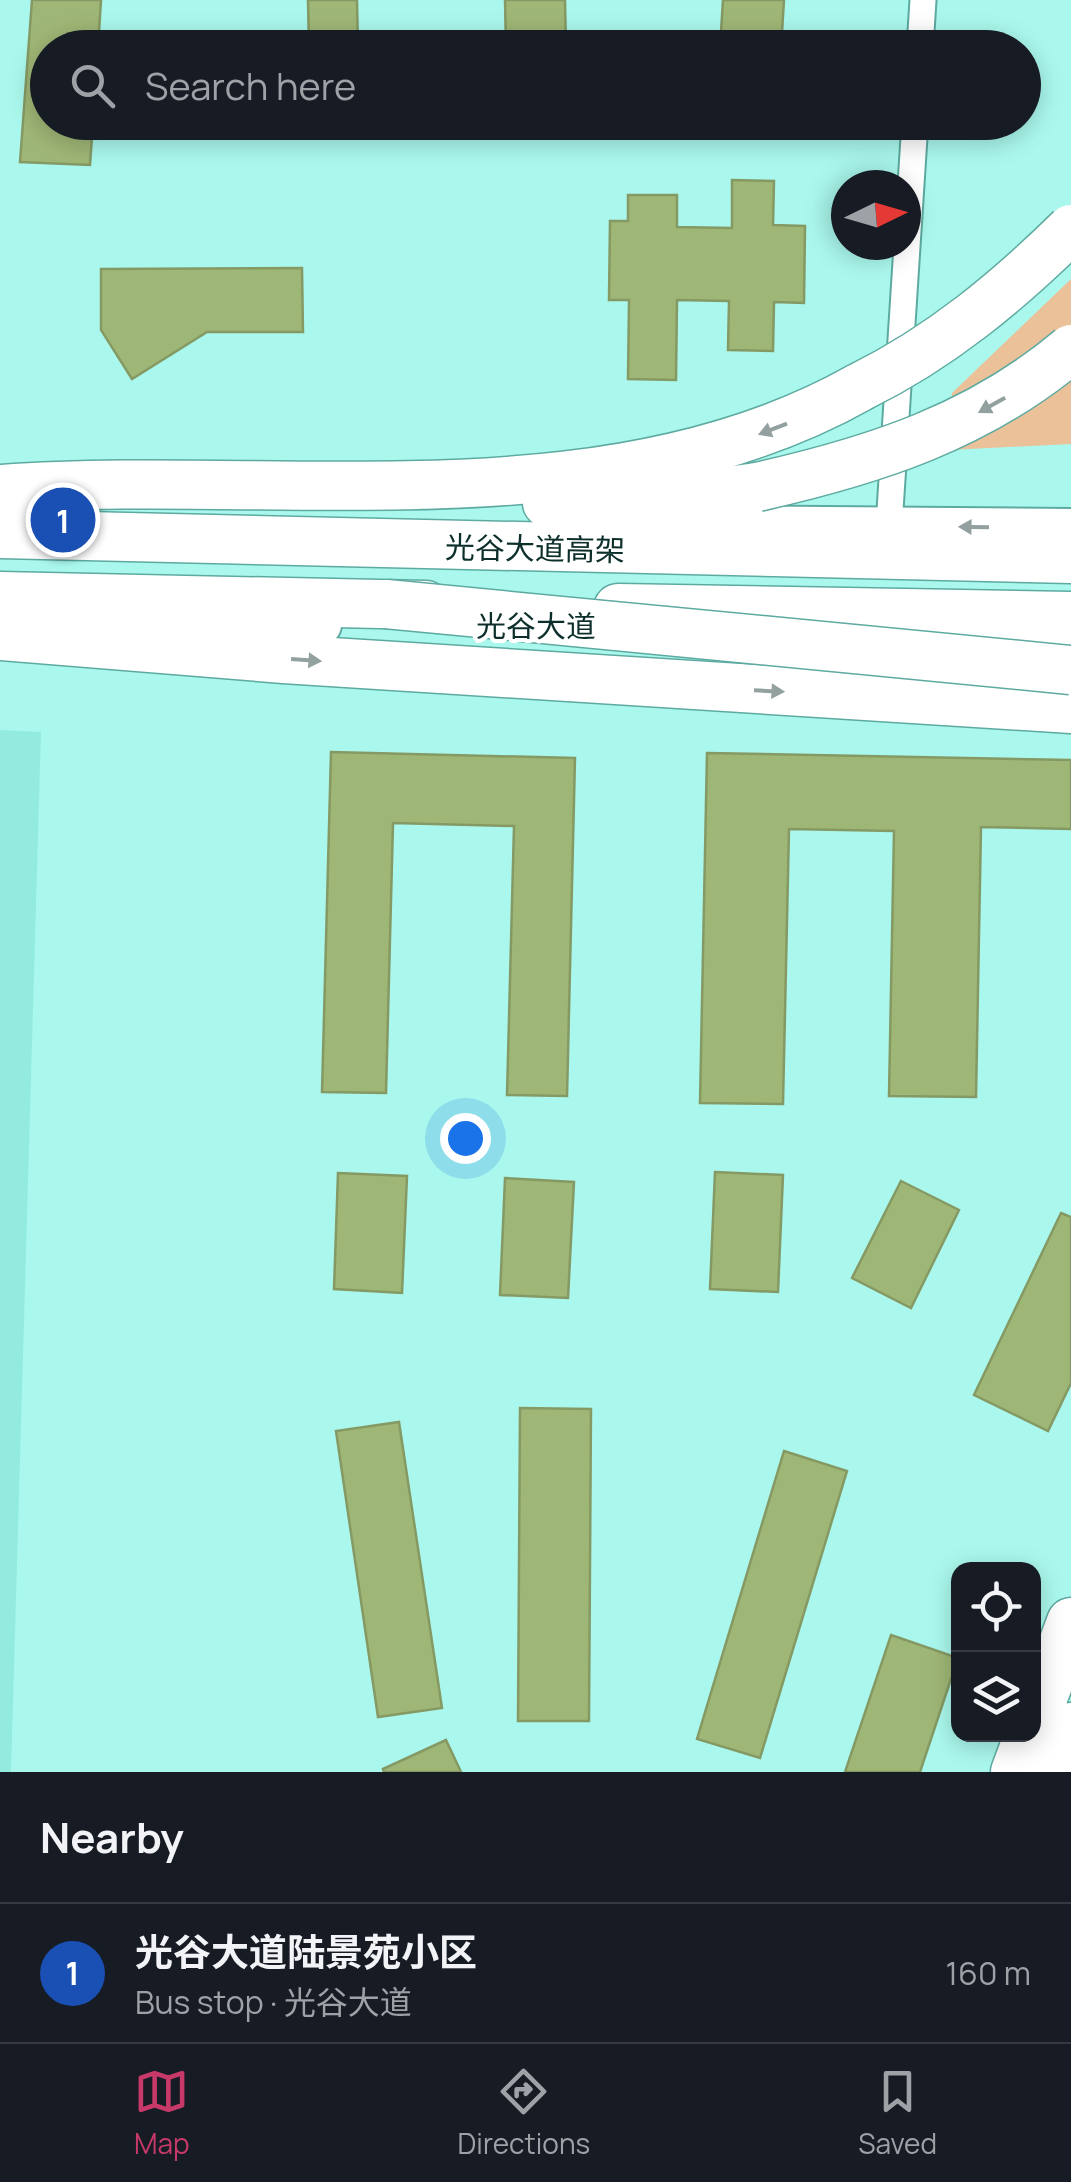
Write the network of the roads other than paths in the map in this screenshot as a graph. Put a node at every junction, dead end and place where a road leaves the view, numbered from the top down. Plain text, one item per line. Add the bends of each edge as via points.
1 (923, 0) edge
2 (921, 30) edge
3 (914, 140) edge
4 (1071, 229) edge
5 (1071, 348) edge
6 (0, 489) edge
7 (0, 515) edge
8 (888, 526) junction
9 (1071, 529) edge
10 (0, 534) edge
11 (1071, 558) edge
12 (0, 596) edge
13 (386, 604) junction
14 (1071, 616) edge
15 (0, 626) edge
16 (0, 636) edge
17 (1071, 642) edge
18 (1071, 670) edge
19 (1071, 710) edge
20 (1071, 1622) edge
21 (1071, 1681) edge
22 (1041, 1703) edge
23 (1071, 1726) edge
24 (1026, 1742) edge
25 (1014, 1772) edge
26 (1037, 1772) edge
27 (1055, 1772) edge

1 - 2 street
3 - 8 street
4 -> 6 highway, bridge via 996,300 904,365 804,417 705,448 602,468 425,487
5 -> 7 highway, bridge via 995,404 919,442 855,465 757,487 607,501
7 - 8 main road
9 -> 8 main road
10 - 11 highway, 光谷大道高架
12 - 13 highway, 光谷大道高架
13 - 14 highway, 光谷大道高架, bridge
13 - 18 highway, bridge
15 - 17 main road, 光谷大道 via 682,624
16 -> 19 highway
20 - 22 highway
21 - 26 main road
23 - 27 highway
24 - 25 highway

